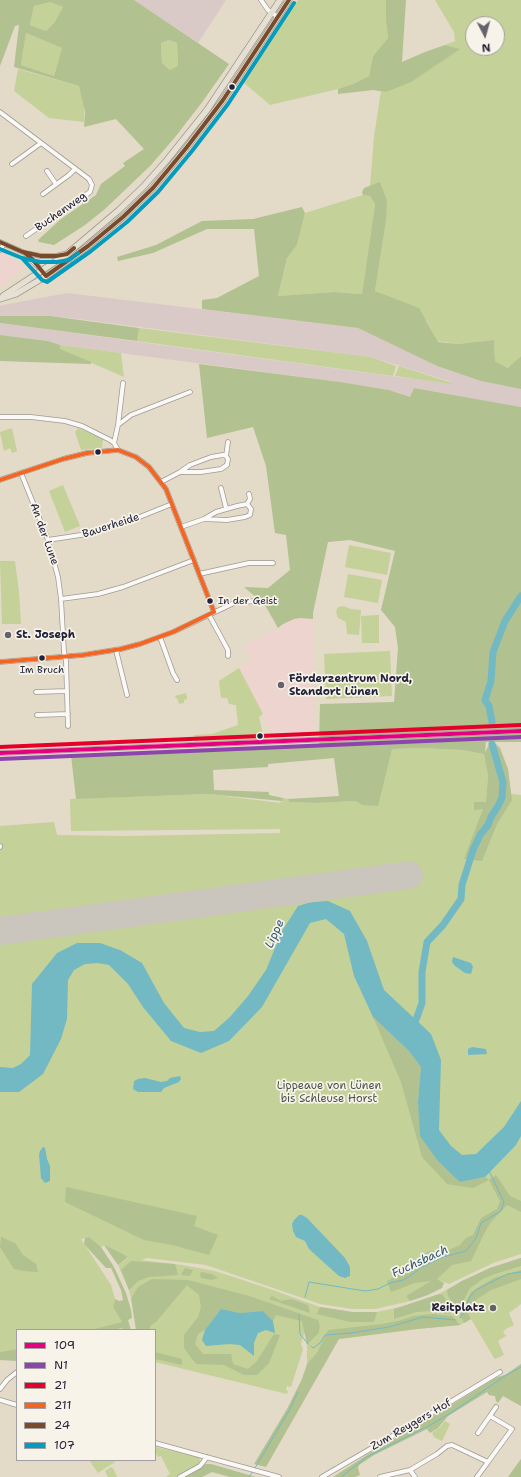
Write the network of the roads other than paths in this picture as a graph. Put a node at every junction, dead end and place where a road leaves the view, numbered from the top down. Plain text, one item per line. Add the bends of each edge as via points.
1 (261, 0) edge
2 (280, 0) edge
3 (289, 0) edge
4 (272, 13) junction
5 (278, 17) junction
6 (0, 112) edge
7 (42, 143) junction
8 (12, 164) dead end
9 (75, 169) junction
10 (47, 171) dead end
11 (56, 184) junction
12 (43, 194) dead end
13 (26, 236) dead end
14 (2, 243) edge
15 (0, 250) edge
16 (25, 253) junction
17 (67, 254) junction
18 (42, 270) junction
19 (46, 276) junction
20 (0, 299) edge
21 (123, 383) dead end
22 (190, 392) dead end
23 (0, 417) edge
24 (118, 425) junction
25 (114, 442) junction
26 (228, 442) dead end
27 (118, 450) junction
28 (226, 456) junction
29 (180, 472) junction
30 (21, 473) junction
31 (0, 480) edge
32 (161, 482) junction
33 (221, 488) dead end
34 (249, 494) dead end
35 (172, 504) junction
36 (247, 504) junction
37 (226, 508) junction
38 (204, 519) junction
39 (181, 527) junction
40 (48, 540) junction
41 (194, 560) junction
42 (273, 563) dead end
43 (199, 574) junction
44 (61, 599) junction
45 (265, 600) dead end
46 (214, 612) junction
47 (209, 615) junction
48 (160, 637) junction
49 (116, 650) junction
50 (65, 656) junction
51 (228, 656) dead end
52 (0, 662) edge
53 (177, 680) dead end
54 (67, 691) junction
55 (36, 692) dead end
56 (128, 695) dead end
57 (68, 714) junction
58 (37, 715) dead end
59 (68, 726) dead end
60 (521, 731) edge
61 (0, 753) edge
62 (500, 1372) dead end
63 (16, 1373) edge
64 (0, 1389) edge
65 (0, 1400) edge
66 (16, 1405) edge
67 (496, 1407) dead end
68 (490, 1416) junction
69 (478, 1433) dead end
70 (156, 1443) edge
71 (207, 1457) junction
72 (488, 1462) junction
73 (410, 1470) junction
74 (180, 1477) edge
75 (279, 1477) edge
76 (322, 1477) edge
77 (380, 1477) edge
78 (414, 1477) edge
79 (477, 1477) edge

1 - 4 street
2 - 4 main road
3 - 5 main road
4 - 5 street
4 - 17 main road via 213,101 167,160 119,210
5 - 19 main road via 223,100 153,188 88,246
6 - 7 street, Buchenweg
7 - 8 street
7 - 9 street, Buchenweg
9 - 11 street
9 - 13 street, Buchenweg via 89,179 92,184 90,192
10 - 11 street
11 - 12 street
14 - 15 street
14 - 16 street
16 - 17 street via 41,256
16 - 18 street
17 - 18 main road
18 - 19 street
18 - 20 main road
19 - 20 main road via 16,294
21 - 24 street
22 - 24 street via 131,415
23 - 25 street via 31,416 65,421 82,426
24 - 25 street
25 - 27 street
26 - 28 street
27 - 30 street via 74,456
27 - 32 street via 146,464
28 - 29 street via 211,457
28 - 29 street via 229,463 221,469
29 - 32 street
30 - 31 street
30 - 40 street, An der Lune
32 - 35 street
33 - 37 street
34 - 36 street
35 - 39 street
35 - 40 street, Bauerheide via 87,534
36 - 37 street
36 - 38 street via 251,511 248,516 227,520
37 - 38 street
38 - 39 street
39 - 41 street
40 - 44 street, An der Lune
41 - 43 street
41 - 44 street via 117,589
42 - 43 street via 249,563
43 - 46 street
44 - 50 street, An der Lune
45 - 46 street via 234,603
46 - 47 street
47 - 48 street
47 - 51 street via 228,650
48 - 49 street
48 - 53 street
49 - 50 street
49 - 56 street
50 - 52 street
50 - 54 street, An der Lune
54 - 55 street
54 - 57 street, An der Lune
57 - 58 street
57 - 59 street, An der Lune
60 - 61 street
62 - 76 street, Zum Reygers Hof
63 - 64 street
65 - 66 street
67 - 68 street
68 - 69 street
68 - 72 street via 512,1429
70 - 71 street
71 - 74 street via 200,1466
71 - 75 street
72 - 73 street via 452,1445
72 - 79 street
73 - 77 street
73 - 78 street

